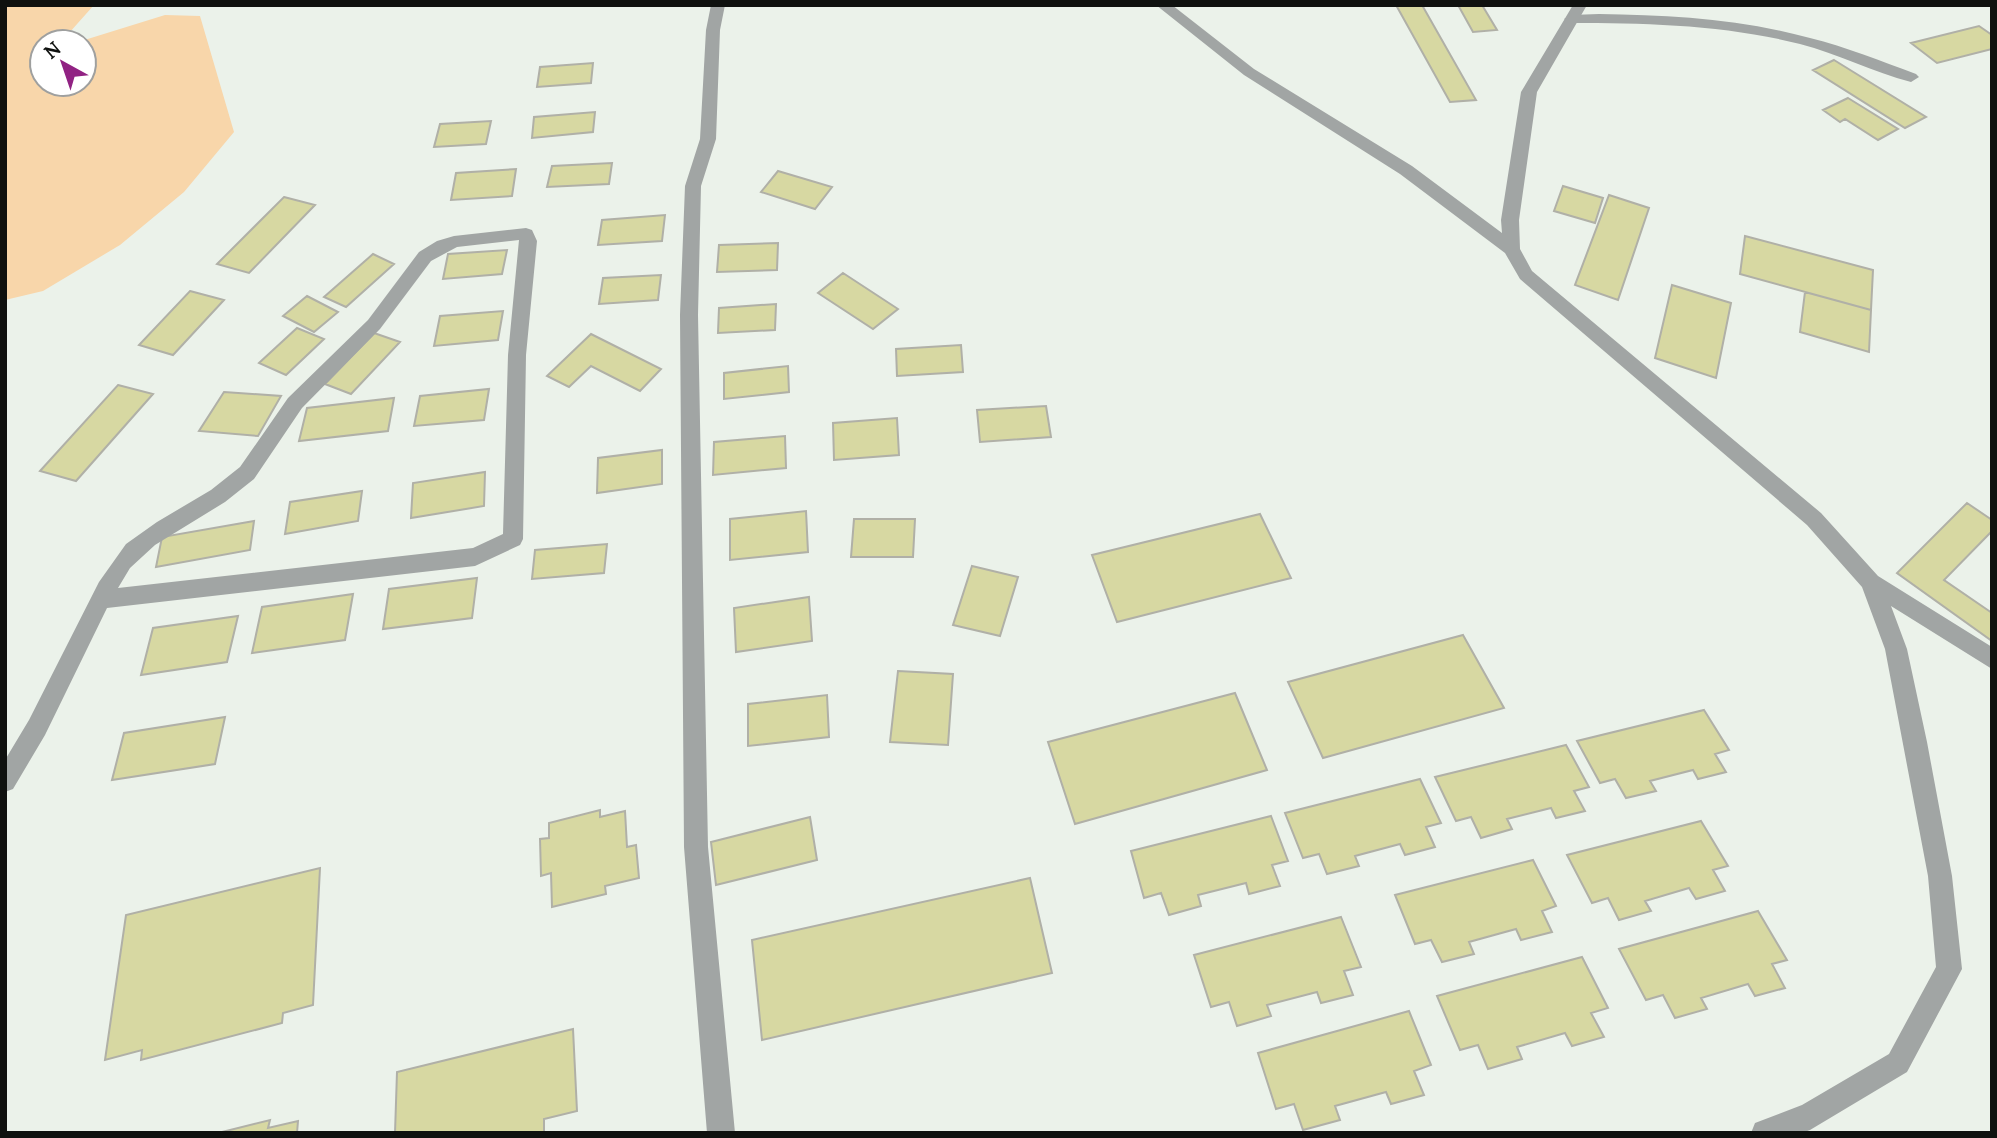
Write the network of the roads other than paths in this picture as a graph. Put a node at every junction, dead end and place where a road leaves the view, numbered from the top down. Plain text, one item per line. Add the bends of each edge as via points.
1 (718, 5) edge
2 (1163, 5) edge
3 (1576, 12) edge
4 (1911, 77) dead end
5 (1511, 249) junction
6 (1871, 582) junction
7 (103, 599) junction
8 (1992, 659) edge
9 (5, 781) edge
10 (721, 1133) edge
11 (1765, 1133) edge

1 - 10 street via 708,139 693,186 689,315 696,847
2 - 5 street via 1249,72 1406,170
3 - 4 street via 1737,26 1792,38
3 - 5 street via 1530,92 1510,220
5 - 6 street via 1526,275 1814,519
6 - 8 street
6 - 11 street via 1896,649 1916,742 1940,876 1949,969 1898,1063 1810,1116
7 - 7 street via 475,557 513,539 517,355 526,234 470,238 434,250 412,271 383,314 295,403 247,474 144,542 124,560
7 - 9 street via 23,755

